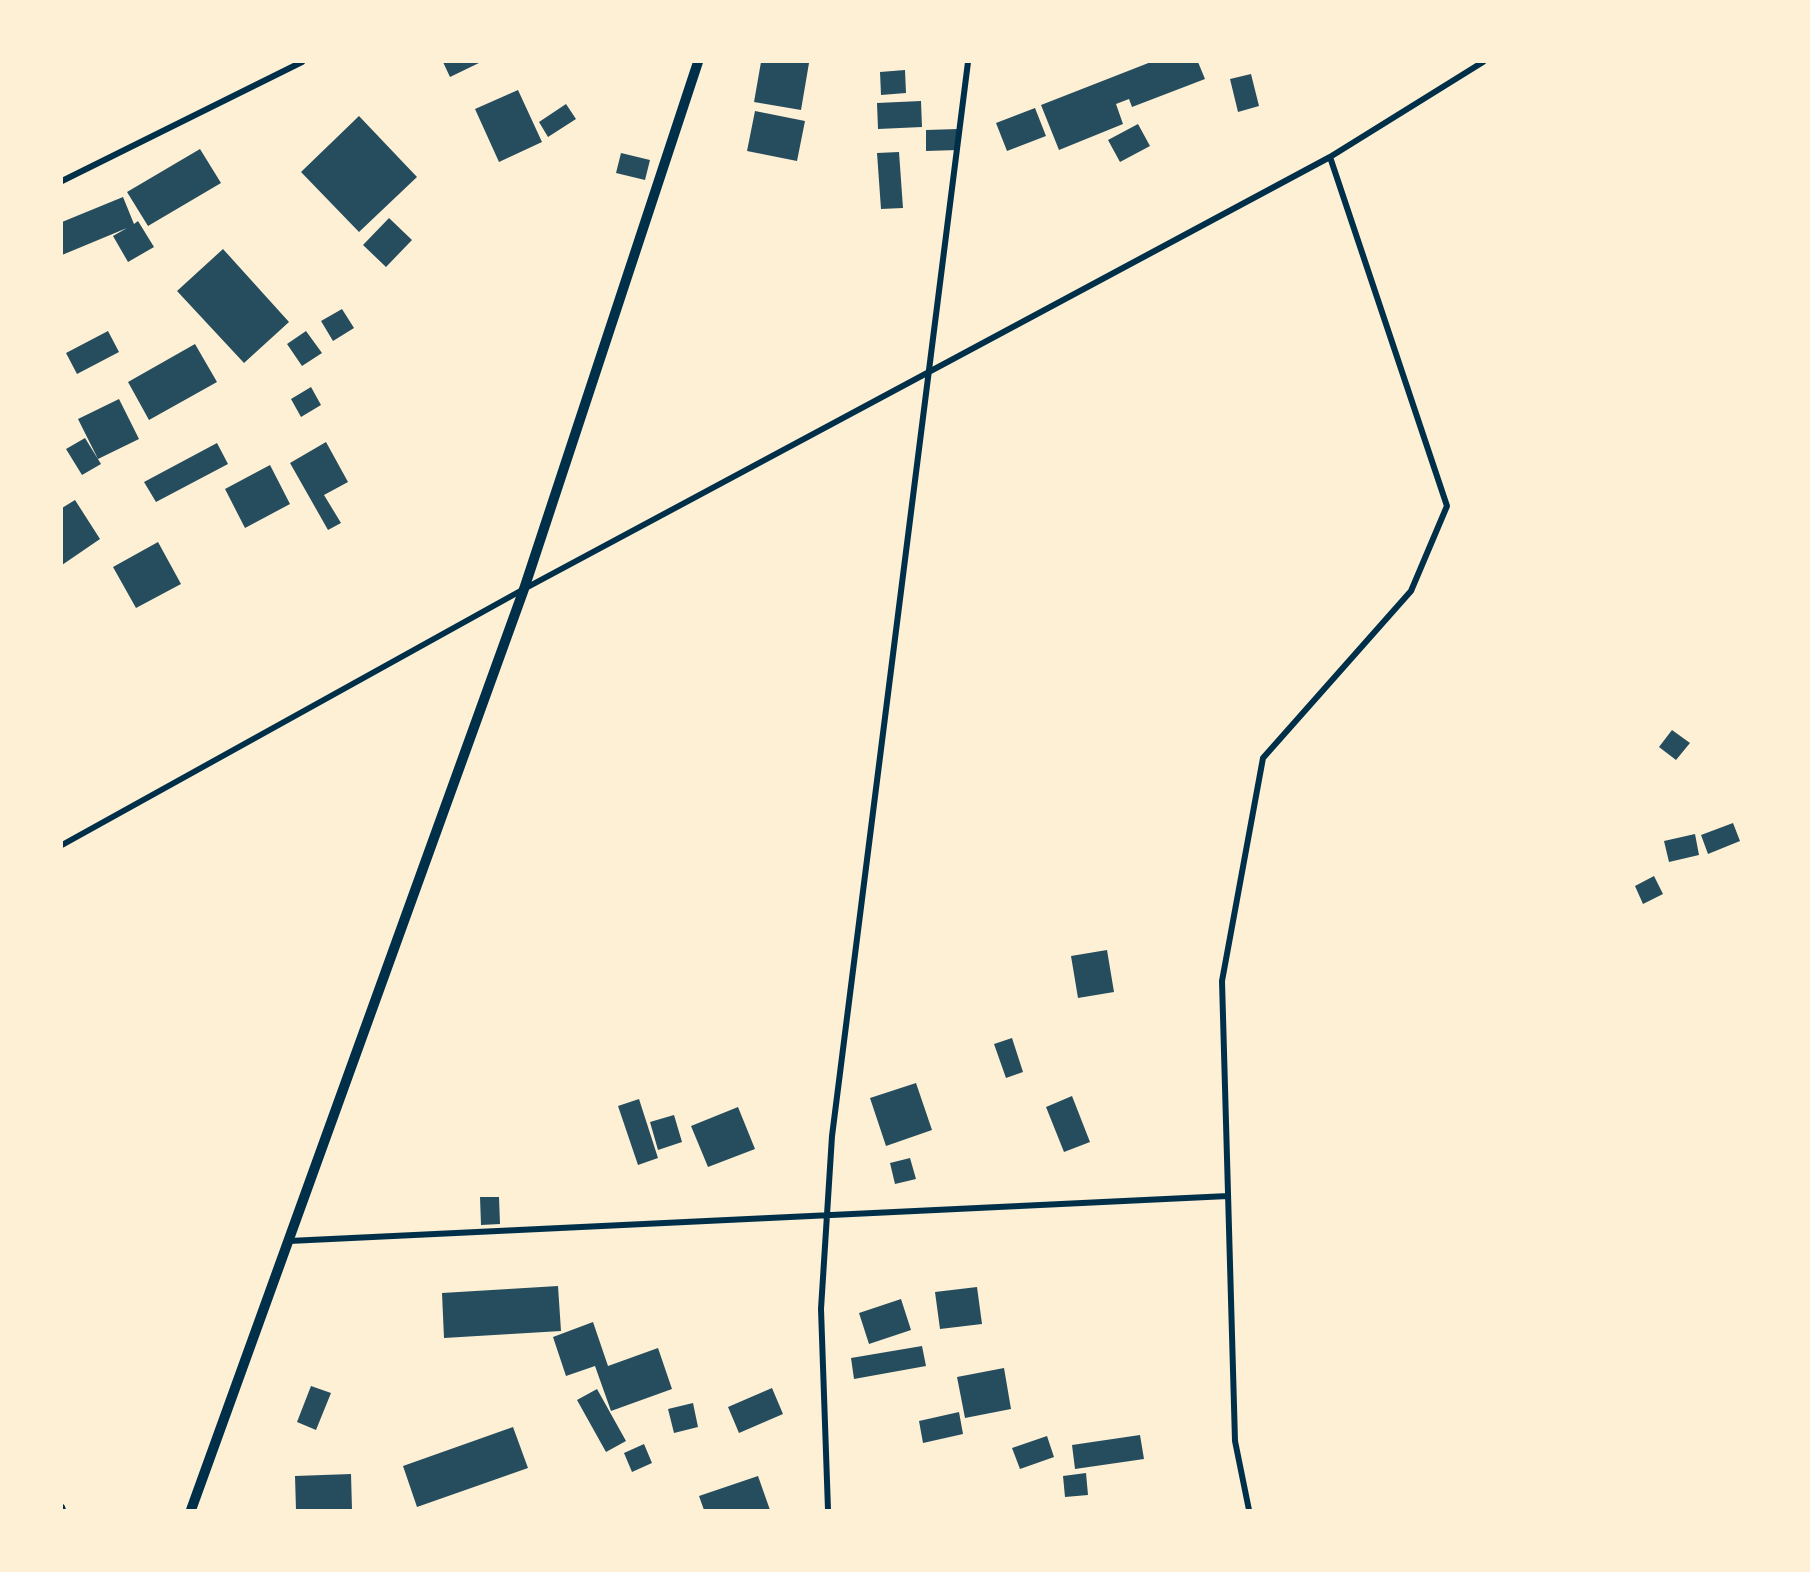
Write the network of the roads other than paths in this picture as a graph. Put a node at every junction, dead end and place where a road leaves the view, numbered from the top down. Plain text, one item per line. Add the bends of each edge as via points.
1 (302, 62) edge
2 (698, 62) edge
3 (968, 62) edge
4 (1483, 62) edge
5 (1330, 157) junction
6 (62, 181) edge
7 (929, 372) junction
8 (524, 589) junction
9 (62, 845) edge
10 (1228, 1196) junction
11 (827, 1215) junction
12 (288, 1241) junction
13 (191, 1510) edge
14 (828, 1510) edge
15 (1249, 1510) edge

1 - 6 street
2 - 8 street
3 - 7 street
4 - 5 street
5 - 7 street
5 - 10 street via 1447,506 1411,591 1263,758 1222,981
7 - 8 street
7 - 11 street via 833,1125
8 - 9 street
8 - 12 street
10 - 11 street
10 - 15 street via 1235,1441
11 - 12 street
11 - 14 street via 821,1309
12 - 13 street

